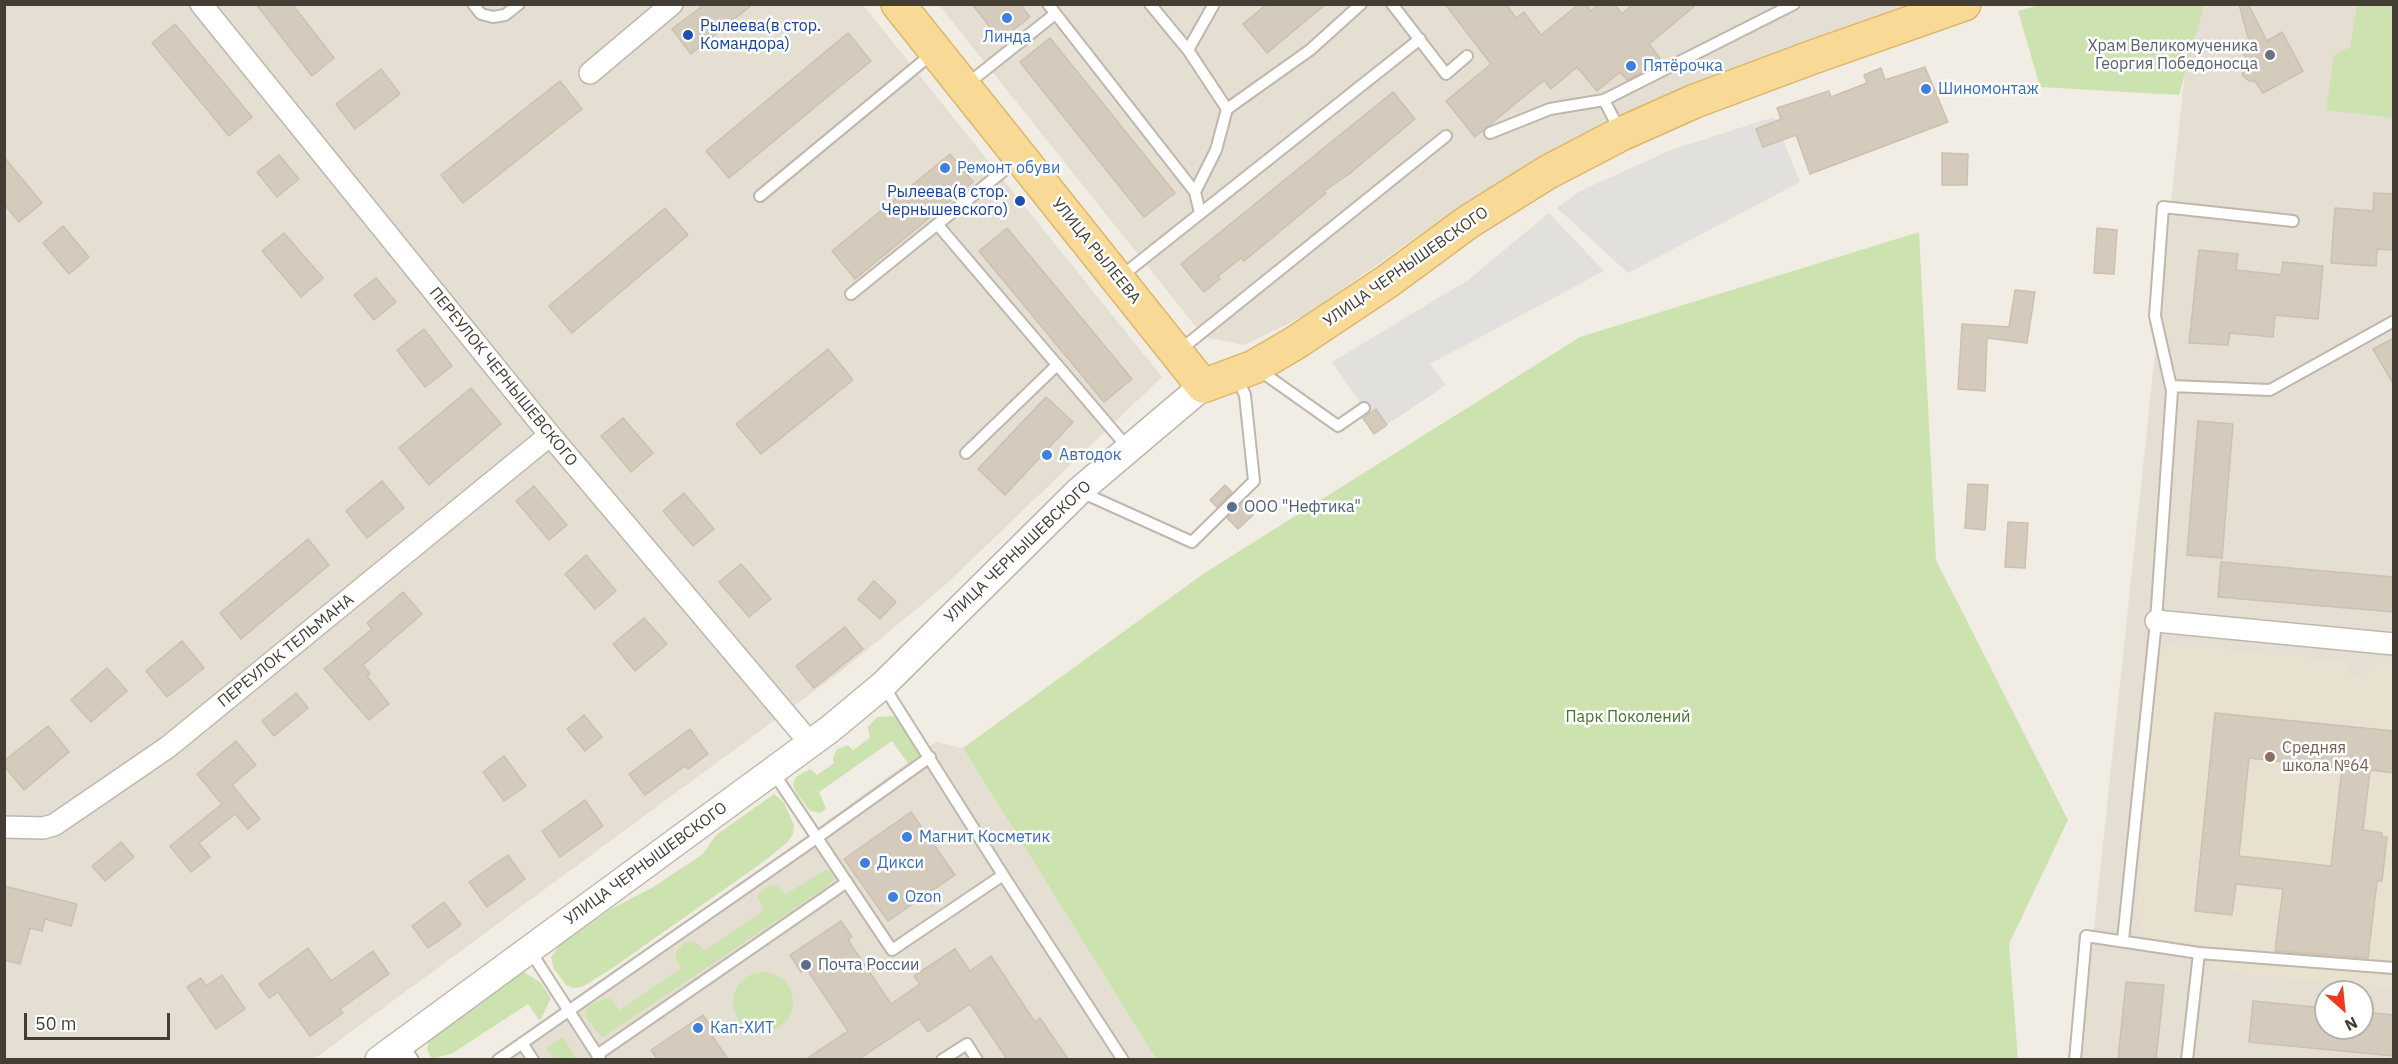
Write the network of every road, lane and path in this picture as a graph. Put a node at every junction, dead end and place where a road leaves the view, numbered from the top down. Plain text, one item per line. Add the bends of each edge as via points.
1 (201, 4) edge
2 (473, 4) edge
3 (519, 4) edge
4 (672, 4) edge
5 (898, 4) edge
6 (1150, 4) edge
7 (1214, 4) edge
8 (1361, 4) edge
9 (1392, 4) edge
10 (1794, 4) edge
11 (1964, 4) edge
12 (1051, 9) edge
13 (1420, 39) junction
14 (1188, 50) junction
15 (936, 51) junction
16 (1467, 56) dead end
17 (590, 73) dead end
18 (964, 87) junction
19 (1604, 100) junction
20 (1227, 109) junction
21 (1490, 133) dead end
22 (1622, 134) junction
23 (1446, 136) dead end
24 (1020, 157) junction
25 (1195, 192) junction
26 (760, 196) dead end
27 (1200, 213) junction
28 (2293, 221) dead end
29 (936, 224) junction
30 (1118, 279) junction
31 (851, 294) dead end
32 (2394, 321) edge
33 (1177, 353) junction
34 (1057, 364) junction
35 (1245, 371) junction
36 (1203, 386) junction
37 (2171, 386) junction
38 (1364, 408) dead end
39 (550, 435) junction
40 (1128, 448) junction
41 (966, 453) dead end
42 (1079, 491) junction
43 (2156, 621) junction
44 (2394, 644) edge
45 (884, 685) junction
46 (811, 744) junction
47 (930, 757) junction
48 (773, 772) junction
49 (4, 827) edge
50 (818, 837) junction
51 (1003, 875) junction
52 (847, 882) junction
53 (2123, 940) junction
54 (529, 949) junction
55 (2199, 953) junction
56 (2394, 968) edge
57 (568, 1010) junction
58 (522, 1042) junction
59 (407, 1051) edge
60 (598, 1057) edge
61 (378, 1059) edge
62 (498, 1059) edge
63 (533, 1059) edge
64 (942, 1059) edge
65 (977, 1059) edge
66 (1123, 1059) edge
67 (2075, 1059) edge
68 (2187, 1059) edge

1 - 39 street, ПЕРЕУЛОК ЧЕРНЫШЕВСКОГО
2 - 3 lane via 481,14 493,17 505,15
4 - 17 street
5 - 15 main road, УЛИЦА РЫЛЕЕВА
6 - 14 lane
7 - 14 lane
8 - 20 lane via 1310,50
9 - 13 lane
10 - 19 lane
11 - 22 main road, УЛИЦА ЧЕРНЫШЕВСКОГО via 1695,101
12 - 18 lane
12 - 25 lane
13 - 16 lane via 1446,74
13 - 27 lane
14 - 20 lane
15 - 18 main road, УЛИЦА РЫЛЕЕВА
15 - 26 lane
18 - 24 main road, УЛИЦА РЫЛЕЕВА
19 - 21 lane via 1550,109
19 - 22 lane
20 - 25 lane via 1216,150
22 - 35 main road, УЛИЦА ЧЕРНЫШЕВСКОГО via 1548,172 1468,222 1343,311
23 - 33 lane
24 - 29 lane
24 - 30 main road, УЛИЦА РЫЛЕЕВА
25 - 27 lane
27 - 30 lane
28 - 37 lane via 2163,207 2155,316
29 - 31 lane
29 - 34 lane
30 - 33 main road, УЛИЦА РЫЛЕЕВА
32 - 37 lane via 2270,390
33 - 36 main road, УЛИЦА РЫЛЕЕВА
34 - 40 lane
34 - 41 lane
35 - 36 main road, УЛИЦА ЧЕРНЫШЕВСКОГО
35 - 38 lane via 1338,426
35 - 42 lane via 1254,481 1192,542
36 - 40 street, УЛИЦА ЧЕРНЫШЕВСКОГО
37 - 43 lane
39 - 46 street, ПЕРЕУЛОК ЧЕРНЫШЕВСКОГО
39 - 49 street, ПЕРЕУЛОК ТЕЛЬМАНА via 168,747 54,825
40 - 42 street, УЛИЦА ЧЕРНЫШЕВСКОГО
42 - 45 street, УЛИЦА ЧЕРНЫШЕВСКОГО
43 - 44 street
43 - 53 lane
45 - 46 street, УЛИЦА ЧЕРНЫШЕВСКОГО
45 - 47 lane
46 - 48 street, УЛИЦА ЧЕРНЫШЕВСКОГО
47 - 50 lane
47 - 51 lane
48 - 50 lane
48 - 54 street, УЛИЦА ЧЕРНЫШЕВСКОГО
50 - 52 lane
50 - 57 lane
51 - 52 lane via 892,950
51 - 66 lane
52 - 60 lane
53 - 55 lane
53 - 67 lane via 2086,936
54 - 57 lane
54 - 59 street, УЛИЦА ЧЕРНЫШЕВСКОГО
55 - 56 lane
55 - 68 lane
57 - 58 lane
57 - 60 lane
58 - 62 lane
58 - 63 lane
59 - 61 street, УЛИЦА ЧЕРНЫШЕВСКОГО
64 - 65 lane via 967,1044

